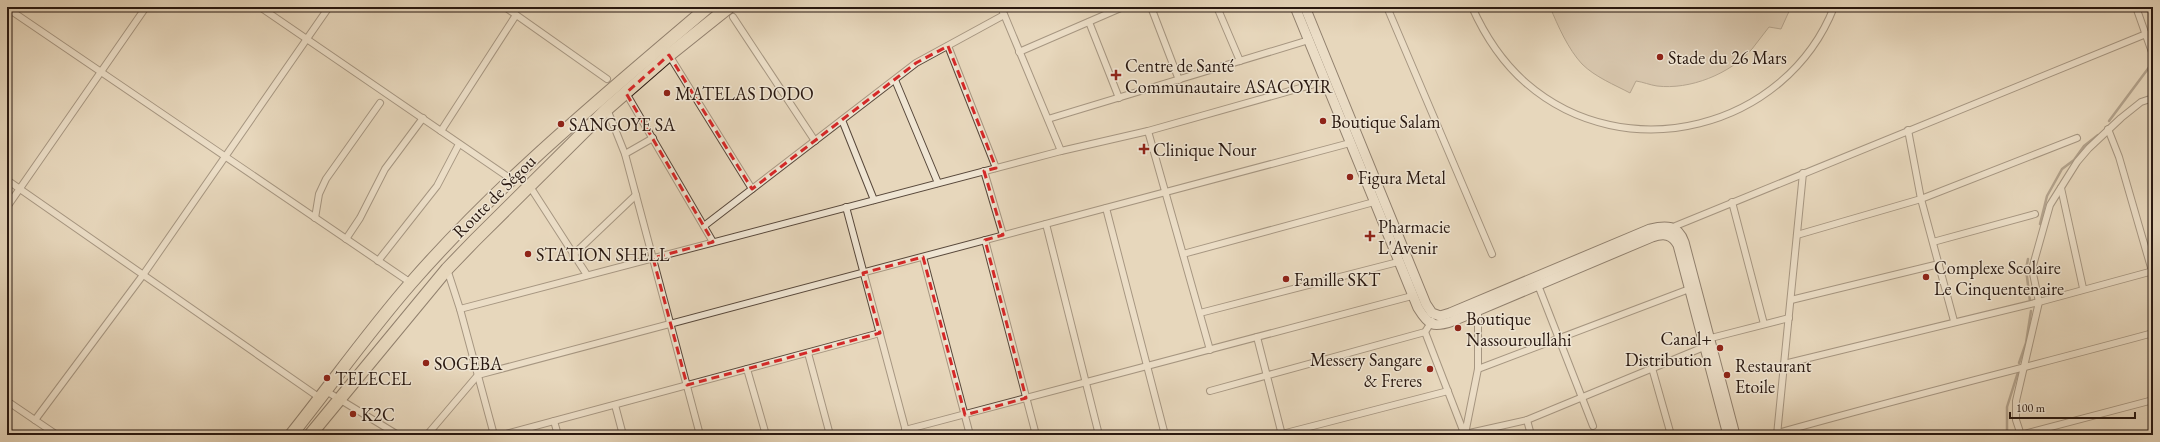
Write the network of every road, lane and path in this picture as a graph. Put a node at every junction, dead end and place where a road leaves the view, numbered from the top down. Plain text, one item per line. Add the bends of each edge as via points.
1 (146, 7) edge
2 (260, 7) edge
3 (320, 7) edge
4 (505, 7) edge
5 (708, 7) edge
6 (1001, 7) edge
7 (1123, 7) edge
8 (1150, 7) edge
9 (1217, 7) edge
10 (1295, 7) edge
11 (1305, 7) edge
12 (1387, 7) edge
13 (1472, 7) edge
14 (1834, 7) edge
15 (2136, 7) edge
16 (7, 8) edge
17 (328, 9) edge
18 (731, 12) edge
19 (516, 15) junction
20 (1004, 15) junction
21 (1089, 22) junction
22 (2146, 34) junction
23 (307, 39) junction
24 (1308, 40) junction
25 (948, 46) junction
26 (1020, 52) junction
27 (2152, 54) edge
28 (669, 55) junction
29 (1240, 61) junction
30 (101, 72) junction
31 (607, 79) dead end
32 (895, 80) junction
33 (1179, 80) junction
34 (1325, 81) junction
35 (626, 93) junction
36 (1119, 98) junction
37 (2153, 98) edge
38 (380, 103) dead end
39 (608, 109) junction
40 (423, 118) junction
41 (1048, 119) junction
42 (842, 120) junction
43 (2108, 129) junction
44 (1908, 130) junction
45 (441, 131) junction
46 (1148, 131) junction
47 (653, 138) junction
48 (2077, 138) dead end
49 (815, 141) junction
50 (1350, 143) junction
51 (459, 144) junction
52 (1061, 151) junction
53 (625, 154) junction
54 (225, 157) junction
55 (996, 168) junction
56 (984, 171) junction
57 (1803, 173) junction
58 (511, 179) junction
59 (7, 180) edge
60 (938, 183) junction
61 (529, 185) junction
62 (752, 188) junction
63 (2061, 188) junction
64 (20, 189) junction
65 (1165, 192) junction
66 (636, 195) junction
67 (1921, 199) junction
68 (874, 200) junction
69 (1374, 202) junction
70 (1732, 202) junction
71 (7, 207) edge
72 (846, 207) junction
73 (1106, 208) junction
74 (2035, 214) dead end
75 (315, 218) junction
76 (1046, 224) junction
77 (704, 226) junction
78 (1670, 231) junction
79 (1003, 235) junction
80 (1797, 235) junction
81 (346, 239) junction
82 (985, 240) junction
83 (713, 242) junction
84 (1933, 242) junction
85 (1183, 254) junction
86 (1492, 254) dead end
87 (573, 255) junction
88 (923, 257) junction
89 (653, 258) junction
90 (378, 261) junction
91 (1398, 262) junction
92 (1939, 264) junction
93 (447, 269) junction
94 (2152, 271) edge
95 (863, 273) junction
96 (143, 275) junction
97 (587, 275) junction
98 (411, 283) junction
99 (1538, 285) junction
100 (1692, 288) junction
101 (2084, 288) junction
102 (1412, 296) junction
103 (1790, 300) junction
104 (2039, 302) junction
105 (460, 308) junction
106 (1478, 311) junction
107 (1200, 313) junction
108 (1789, 318) junction
109 (1954, 321) junction
110 (1430, 323) junction
111 (670, 324) junction
112 (1764, 324) junction
113 (880, 333) junction
114 (2153, 333) edge
115 (1257, 337) junction
116 (1558, 338) junction
117 (1705, 342) junction
118 (1210, 350) junction
119 (808, 353) junction
120 (1784, 364) junction
121 (1147, 366) junction
122 (1652, 368) junction
123 (2024, 368) junction
124 (747, 369) junction
125 (1478, 369) junction
126 (478, 375) junction
127 (1266, 375) junction
128 (1086, 382) junction
129 (687, 385) junction
130 (1210, 391) dead end
131 (1448, 391) junction
132 (323, 395) junction
133 (1581, 396) junction
134 (1026, 398) junction
135 (338, 400) junction
136 (2153, 400) edge
137 (7, 401) edge
138 (615, 405) junction
139 (965, 414) junction
140 (35, 420) junction
141 (1527, 420) junction
142 (554, 421) junction
143 (1593, 426) dead end
144 (906, 433) edge
145 (1282, 434) edge
146 (1465, 434) edge
147 (1778, 434) edge
148 (57, 435) edge
149 (291, 435) edge
150 (310, 435) edge
151 (398, 435) edge
152 (427, 435) edge
153 (494, 435) edge
154 (502, 435) edge
155 (558, 435) edge
156 (623, 435) edge
157 (700, 435) edge
158 (766, 435) edge
159 (830, 435) edge
160 (970, 435) edge
161 (1036, 435) edge
162 (1100, 435) edge
163 (1165, 435) edge
164 (1531, 435) edge
165 (1671, 435) edge
166 (1728, 435) edge
167 (1735, 435) edge
168 (2021, 435) edge

1 - 30 street
2 - 23 street
3 - 17 street
4 - 19 street
5 - 58 highway, Route de Ségou via 614,85
6 - 20 street
7 - 21 street
8 - 33 street
9 - 29 street
10 - 24 street
11 - 110 street via 1426,304
12 - 86 street
13 - 14 street via 1490,43 1526,84 1586,118 1607,124 1657,130 1705,124 1740,109 1772,89 1792,71 1819,38
15 - 22 street
16 - 30 street
17 - 23 street
18 - 28 highway, Route de Ségou
18 - 49 street
19 - 31 street
19 - 45 street
20 - 25 street
20 - 26 street
21 - 26 street
21 - 36 street
22 - 27 street
22 - 44 street
23 - 40 street
23 - 54 street
24 - 29 street
24 - 34 street
25 - 32 street via 916,63
25 - 55 street
26 - 41 street
28 - 35 highway, Route de Ségou
28 - 62 street
29 - 33 street
30 - 54 street
30 - 64 street
32 - 42 street
32 - 60 street
33 - 36 street
34 - 46 street
34 - 50 street
35 - 39 highway, Route de Ségou
35 - 47 street
36 - 41 street
37 - 43 street via 2141,102
38 - 75 street via 326,179 318,194
39 - 53 street
39 - 61 highway, Route de Ségou
40 - 45 street
40 - 81 street via 385,169 360,218
41 - 52 street
42 - 49 street
42 - 68 street
43 - 63 street via 2077,162
43 - 94 street via 2119,157
44 - 57 street
44 - 67 street
45 - 51 street
46 - 52 street
46 - 65 street
47 - 53 street
47 - 77 street
48 - 67 street
49 - 62 street
50 - 65 street
50 - 69 street
51 - 58 street
51 - 90 street via 437,186
52 - 55 street
53 - 66 street
54 - 75 street
54 - 96 street
55 - 56 street
56 - 60 street
56 - 79 street
57 - 70 street
57 - 80 street
58 - 98 highway, Route de Ségou
59 - 64 street
60 - 68 street
61 - 87 street
61 - 93 highway, Route de Ségou
62 - 77 street
63 - 101 street
63 - 104 street via 2050,205 2032,269
64 - 71 street
64 - 96 street
65 - 73 street
65 - 85 street
66 - 87 street
66 - 89 street
67 - 80 street
67 - 84 street
68 - 72 street
69 - 85 street
69 - 91 street
70 - 78 street
70 - 112 street
72 - 83 street
72 - 95 street
73 - 76 street
73 - 121 street
74 - 84 street
75 - 81 street
76 - 79 street
76 - 128 street
77 - 83 street
78 - 99 street
78 - 100 street via 1678,245
78 - 110 street via 1661,227 1650,229 1440,316
79 - 82 street
80 - 103 street
81 - 90 street
82 - 88 street
82 - 134 street
83 - 89 street
84 - 92 street
85 - 107 street
87 - 97 street
88 - 95 street
88 - 139 street
89 - 97 street
89 - 111 street
90 - 98 street
91 - 102 street
91 - 107 street
92 - 103 street
92 - 109 street
93 - 105 street
93 - 135 highway, Route de Ségou
94 - 101 street
95 - 111 street
95 - 113 street
96 - 132 street
96 - 140 street
97 - 105 street
98 - 132 highway, Route de Ségou
99 - 106 street
99 - 116 street
100 - 116 street
100 - 117 street
101 - 104 street
102 - 110 street via 1425,320
102 - 115 street
103 - 108 street
104 - 109 street
104 - 123 street
105 - 126 street
106 - 110 street via 1442,325
106 - 125 street
107 - 118 street
108 - 112 street
108 - 120 street
109 - 120 street
110 - 127 street
110 - 131 street
111 - 126 street
111 - 129 street
112 - 117 street
113 - 119 street
113 - 144 street
114 - 123 street
115 - 118 street
115 - 127 street
116 - 125 street
116 - 133 street
117 - 122 street
117 - 166 street
117 - 167 street
118 - 121 street
119 - 124 street
119 - 159 street
120 - 147 street
121 - 128 street
121 - 163 street
122 - 133 street
122 - 165 street
123 - 147 street via 1914,395
123 - 168 street via 2015,412
124 - 129 street
124 - 158 street
125 - 146 street
126 - 152 street
126 - 153 street
127 - 130 street
127 - 145 street
128 - 134 street
128 - 162 street
129 - 138 street
129 - 157 street
131 - 145 street
131 - 146 street
132 - 135 street
132 - 149 highway, Route de Ségou
133 - 141 street
133 - 143 street
134 - 139 street
134 - 161 street
135 - 150 highway, Route de Ségou
135 - 151 street
136 - 168 street
137 - 140 street
138 - 142 street
138 - 156 street
139 - 144 street
139 - 160 street
140 - 148 street
141 - 146 street
141 - 164 street
142 - 154 street
142 - 155 street

